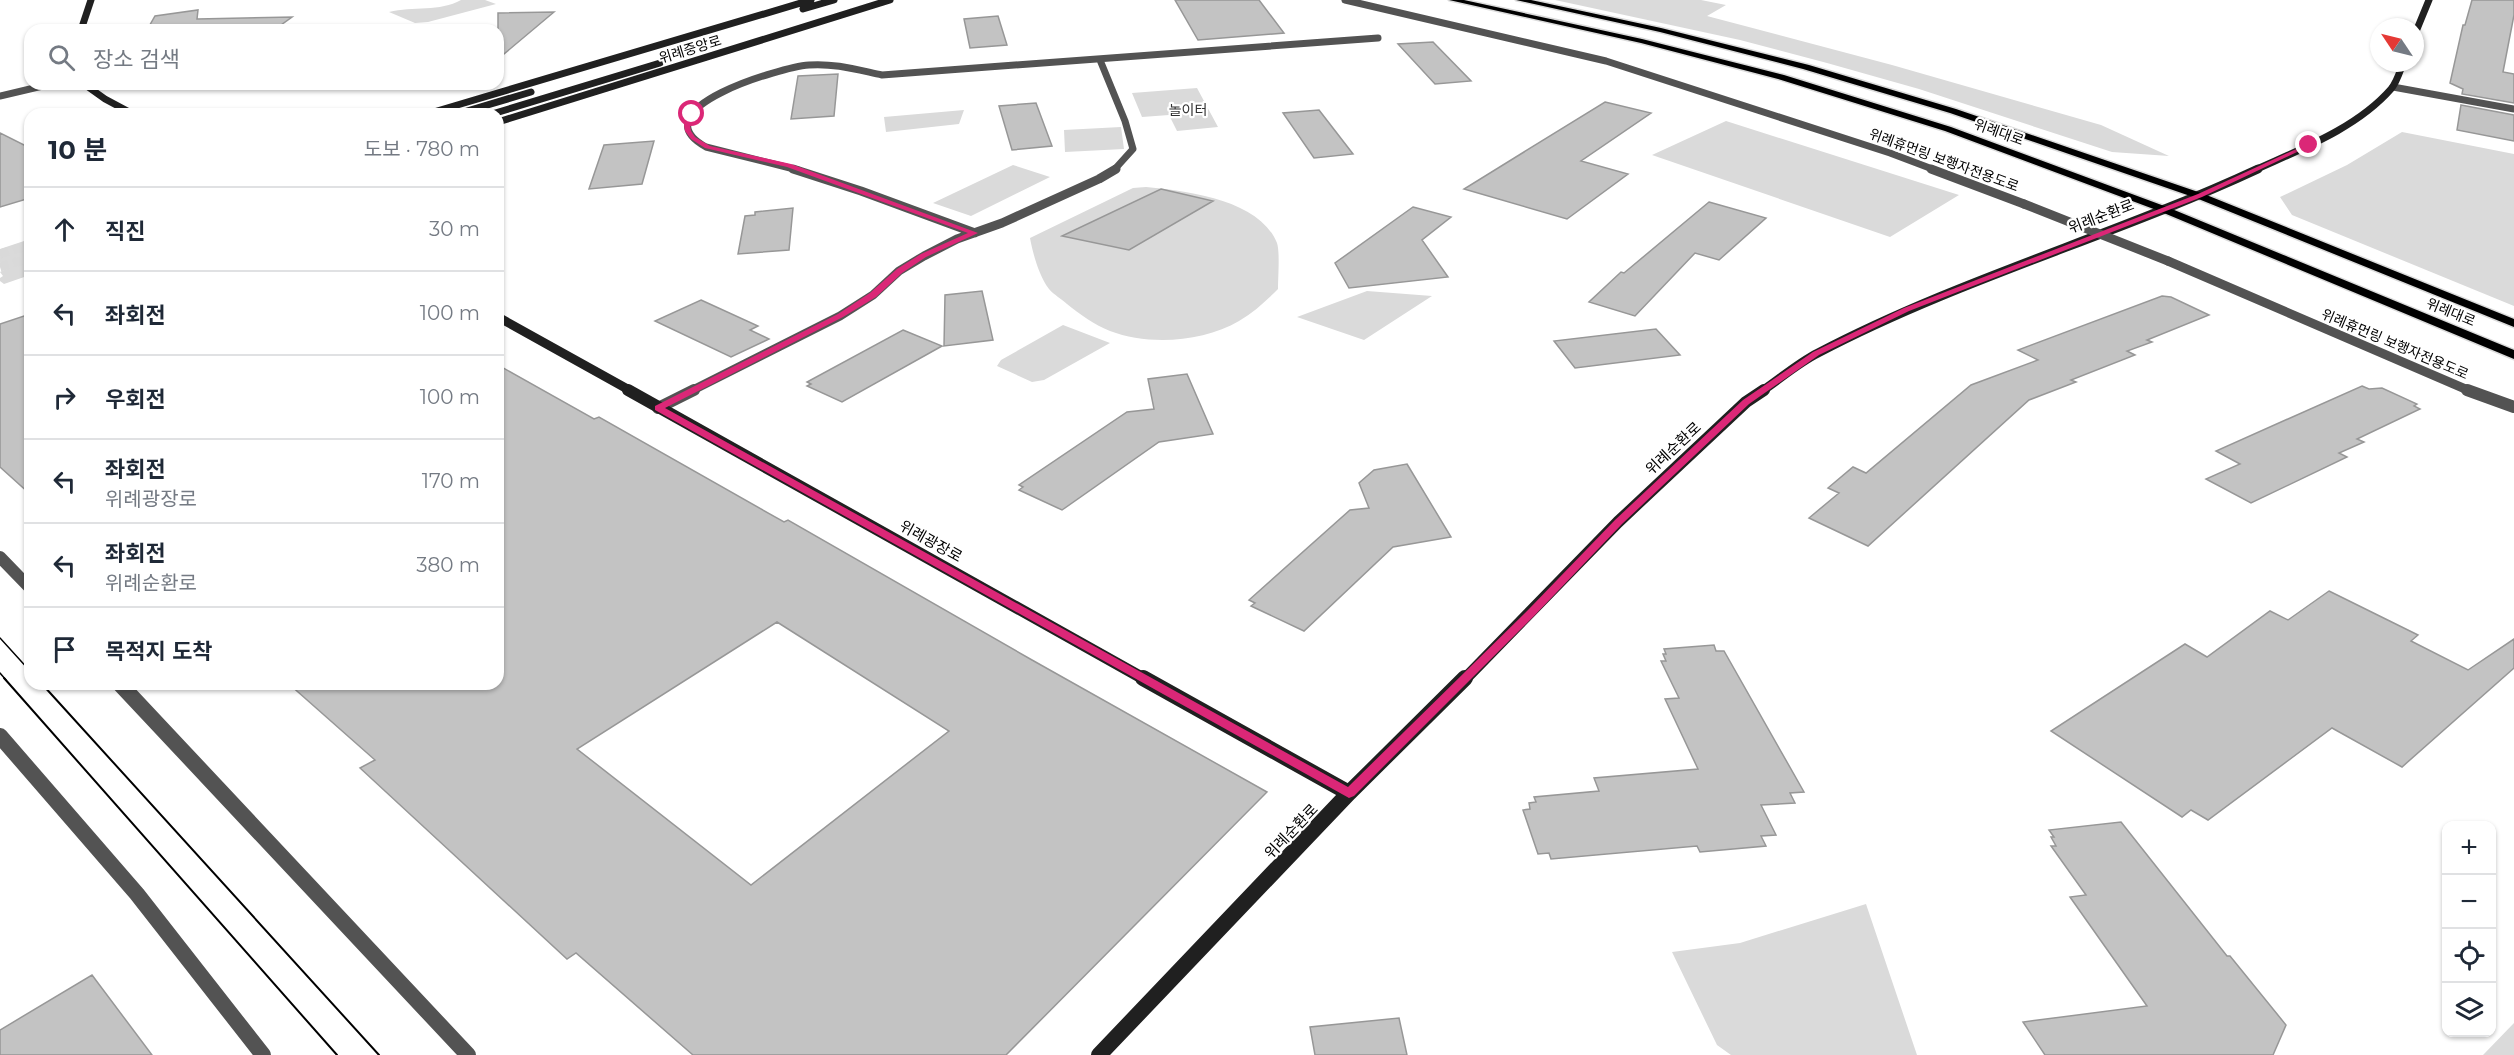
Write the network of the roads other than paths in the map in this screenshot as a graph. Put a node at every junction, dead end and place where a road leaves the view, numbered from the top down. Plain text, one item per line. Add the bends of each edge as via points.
1 (91, 0) edge
2 (811, 0) edge
3 (834, 0) edge
4 (865, 0) edge
5 (890, 0) edge
6 (1345, 0) edge
7 (1453, 0) edge
8 (1520, 0) edge
9 (2429, 0) edge
10 (2422, 18) edge
11 (83, 24) edge
12 (1378, 38) dead end
13 (1100, 60) junction
14 (2399, 72) edge
15 (2393, 87) junction
16 (26, 90) edge
17 (92, 90) edge
18 (0, 96) edge
19 (122, 108) edge
20 (447, 108) edge
21 (477, 108) edge
22 (2514, 109) edge
23 (504, 110) edge
24 (504, 120) edge
25 (2200, 196) junction
26 (2163, 210) junction
27 (975, 233) junction
28 (504, 320) edge
29 (2514, 323) edge
30 (2514, 355) edge
31 (2514, 407) edge
32 (658, 408) junction
33 (0, 556) edge
34 (24, 582) edge
35 (126, 690) edge
36 (0, 736) edge
37 (1349, 793) junction
38 (263, 1055) edge
39 (468, 1055) edge
40 (1099, 1055) edge

1 - 11 street
2 - 20 street, 위례중앙로
3 - 21 street, 위례중앙로
4 - 23 street, 위례중앙로
5 - 24 street, 위례중앙로
6 - 31 street, 위례휴먼링 보행자전용도로, bridge via 1606,61 1890,153 2168,261
7 - 26 main road, 위례대로 via 1642,41 1781,77 1948,129
8 - 25 main road, 위례대로 via 1806,67 1953,111
9 - 10 street
12 - 13 street
13 - 27 street via 1133,149 1116,169 1099,180
13 - 27 street via 882,75 831,65 799,67 727,90 696,108 689,119 688,131 708,147 789,166
14 - 15 street, 위례순환로
15 - 22 street
15 - 25 street, 위례순환로 via 2364,114 2309,145
16 - 18 street
17 - 19 street
25 - 26 street, 위례순환로
25 - 29 main road, 위례대로
26 - 30 main road, 위례대로
26 - 37 street, 위례순환로 via 1907,310 1816,354 1746,402 1618,522 1532,613
27 - 32 street via 924,256 840,316
28 - 32 street, 위례광장로
32 - 37 street, 위례광장로
33 - 34 street
35 - 39 street
36 - 38 street via 137,894
37 - 40 street, 위례순환로

